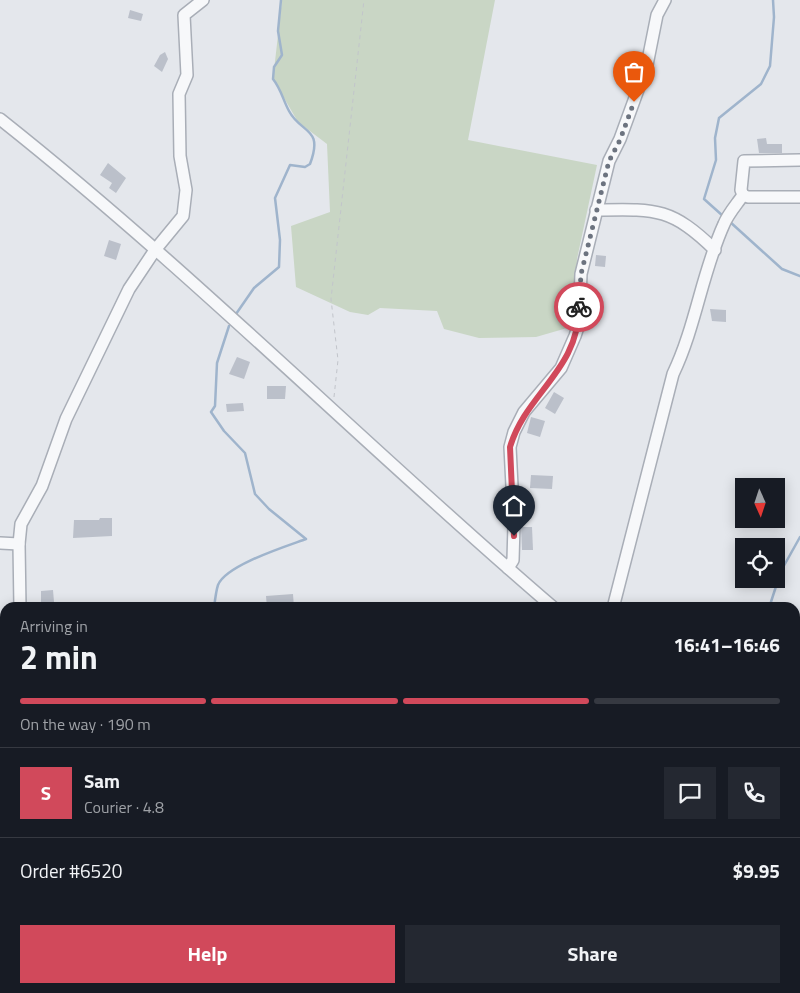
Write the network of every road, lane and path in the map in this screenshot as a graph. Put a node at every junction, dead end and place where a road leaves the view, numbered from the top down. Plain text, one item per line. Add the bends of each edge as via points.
1 (202, 0) edge
2 (364, 0) edge
3 (665, 0) edge
4 (0, 119) edge
5 (800, 160) edge
6 (744, 195) junction
7 (800, 198) edge
8 (596, 210) junction
9 (155, 250) junction
10 (715, 250) junction
11 (329, 406) junction
12 (0, 543) edge
13 (19, 544) junction
14 (508, 568) junction
15 (20, 602) edge
16 (547, 602) edge
17 (615, 602) edge

1 - 9 street via 184,15 186,75 179,94 180,156 186,190 183,216
2 - 11 path via 331,299 338,360 334,398
3 - 8 street via 658,14 647,65 609,161
4 - 9 street
5 - 6 street via 744,161 741,190
6 - 7 street
6 - 10 street via 726,220
8 - 10 street via 641,209 668,214 693,229
8 - 14 street via 581,274 579,324 575,336 561,368 524,412 510,447 514,524 513,560
9 - 11 street
9 - 13 street via 129,289 66,419 42,486 21,524
10 - 17 street via 673,374
11 - 14 street
12 - 13 street
13 - 15 street
14 - 16 street

